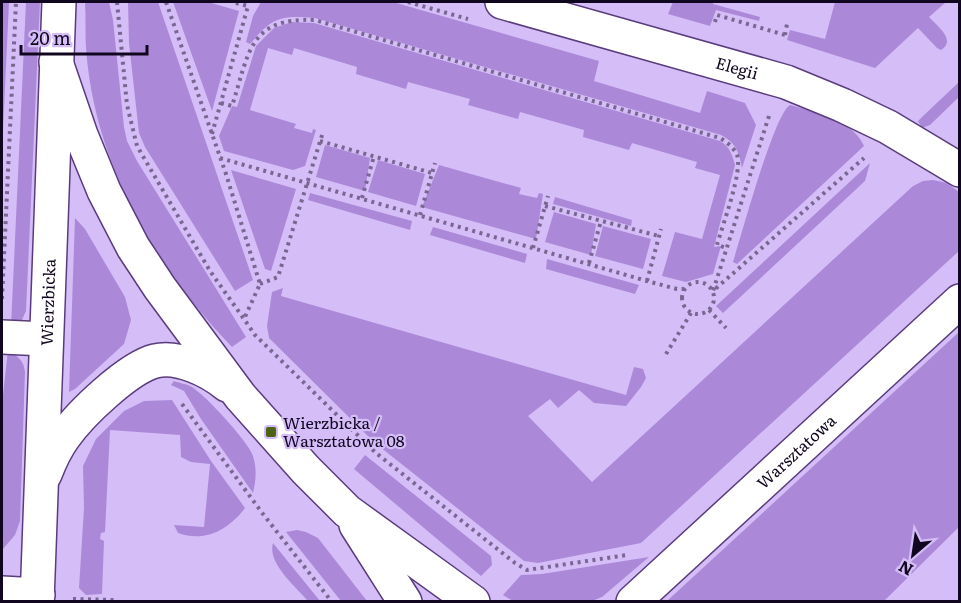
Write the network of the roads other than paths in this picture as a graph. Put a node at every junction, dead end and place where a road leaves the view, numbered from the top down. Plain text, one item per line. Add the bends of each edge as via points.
1 (59, 2) edge
2 (502, 2) edge
3 (56, 62) junction
4 (960, 170) edge
5 (960, 301) edge
6 (2, 338) edge
7 (46, 339) junction
8 (240, 396) junction
9 (40, 486) junction
10 (347, 511) junction
11 (2, 593) edge
12 (38, 598) edge
13 (405, 602) edge
14 (473, 602) edge
15 (633, 602) edge

1 - 3 street, Wierzbicka
2 - 4 street, Elegii via 786,82 888,127
3 - 7 street, Wierzbicka
3 - 8 street via 100,182 133,247
5 - 15 street, Warsztatowa
6 - 7 street
7 - 9 street, Wierzbicka
8 - 9 street via 210,374 177,361 157,361 138,368 79,418 63,438
8 - 10 street
9 - 12 street, Wierzbicka
10 - 13 street
10 - 14 street
11 - 12 street

